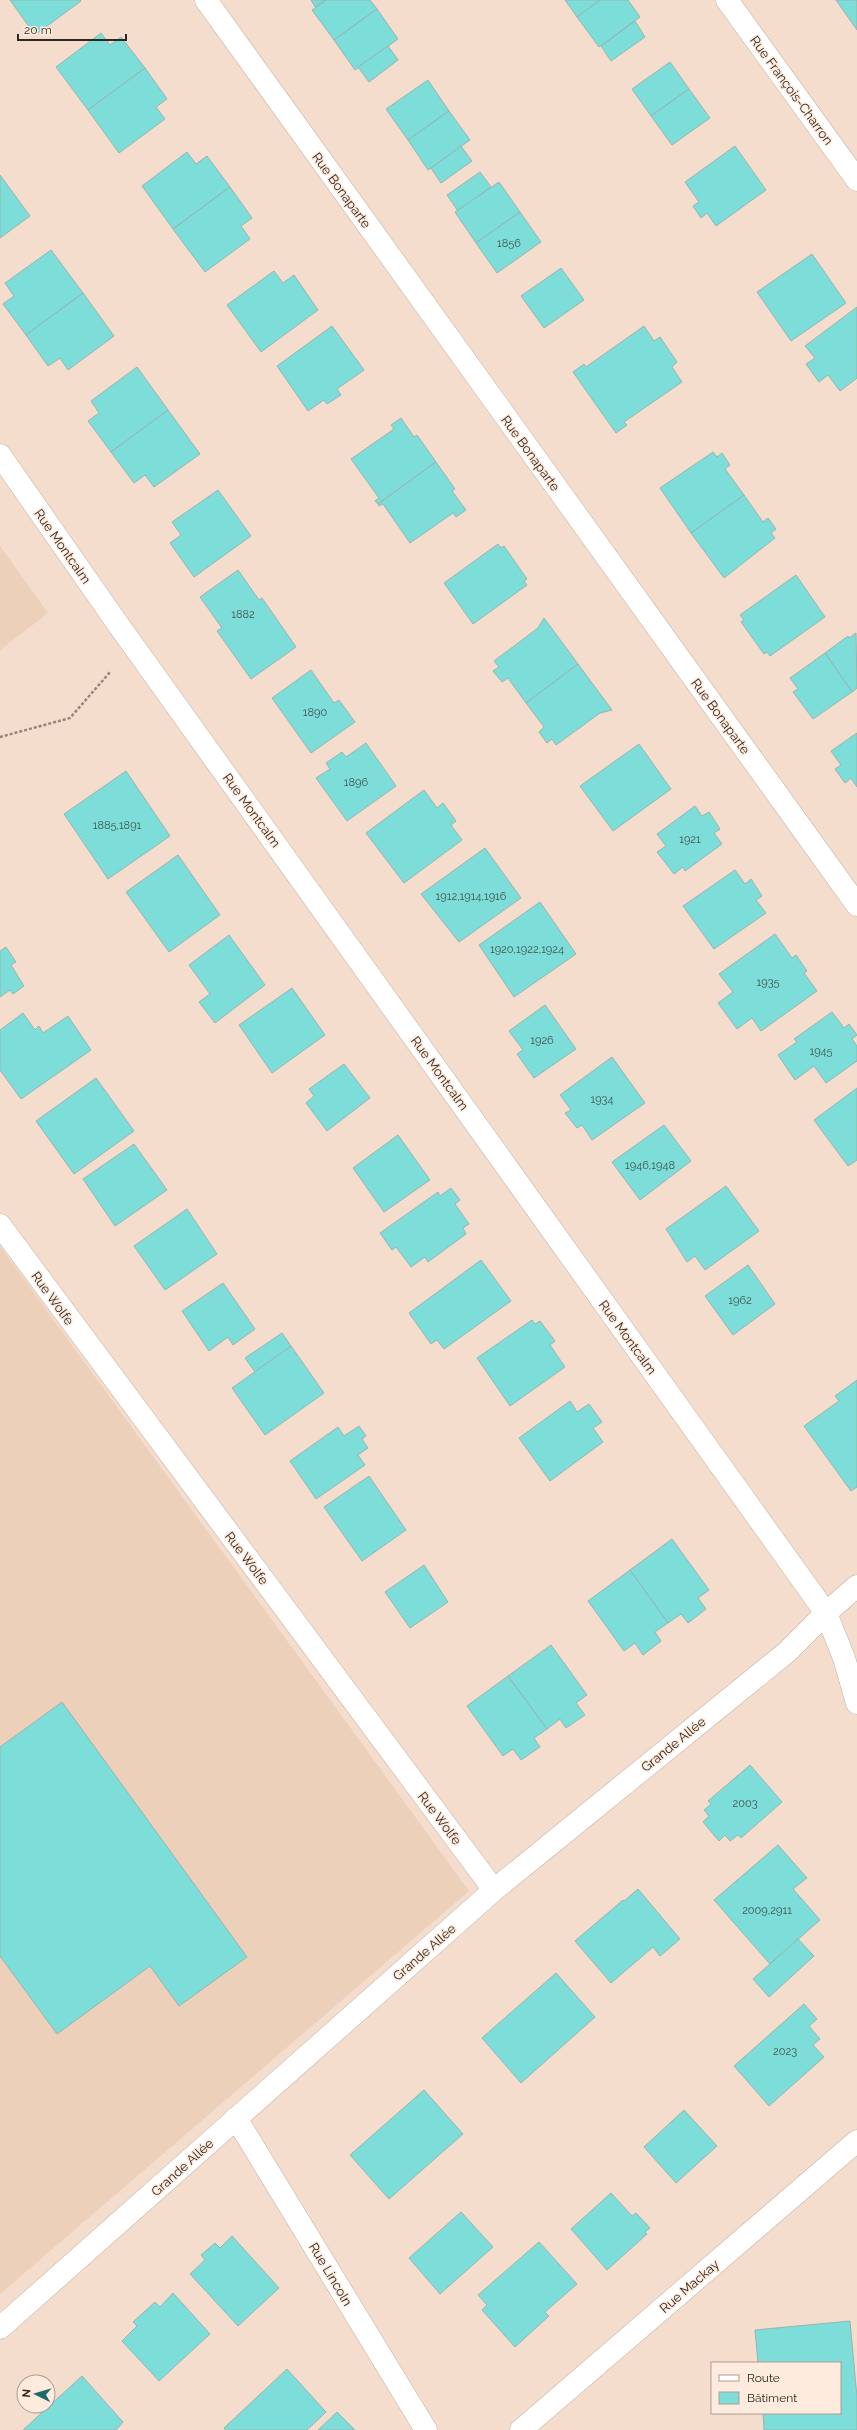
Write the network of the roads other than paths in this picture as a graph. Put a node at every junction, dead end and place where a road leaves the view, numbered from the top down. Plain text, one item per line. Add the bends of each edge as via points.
1 (206, 0) edge
2 (727, 0) edge
3 (857, 180) edge
4 (0, 455) edge
5 (857, 905) edge
6 (0, 1225) edge
7 (857, 1586) edge
8 (826, 1613) junction
9 (857, 1703) edge
10 (494, 1890) junction
11 (236, 2118) junction
12 (857, 2141) edge
13 (0, 2328) edge
14 (426, 2430) edge
15 (521, 2430) edge

1 - 5 street, Rue Bonaparte
2 - 3 street, Rue François-Charron
4 - 8 street, Rue Montcalm via 115,620
6 - 10 street, Rue Wolfe
7 - 8 street, Grande Allée
8 - 9 street, Rue Montcalm via 844,1658
8 - 10 street, Grande Allée via 787,1652
10 - 11 street, Grande Allée
11 - 13 street, Grande Allée
11 - 14 street, Rue Lincoln
12 - 15 street, Rue Mackay

